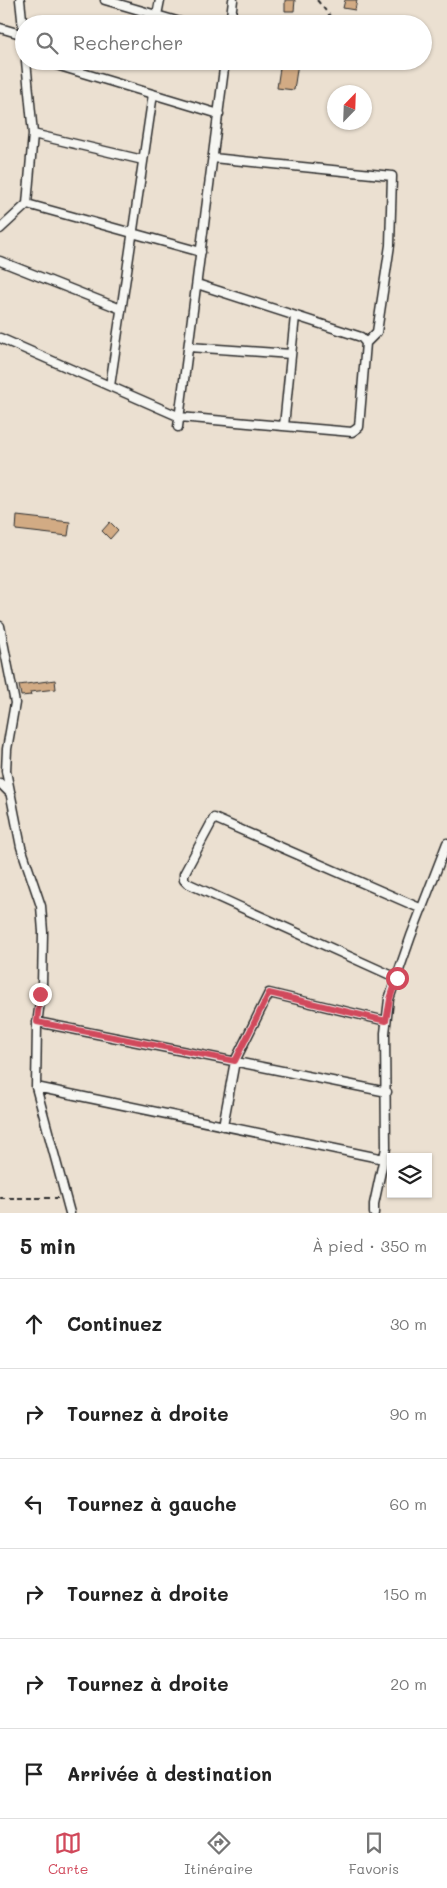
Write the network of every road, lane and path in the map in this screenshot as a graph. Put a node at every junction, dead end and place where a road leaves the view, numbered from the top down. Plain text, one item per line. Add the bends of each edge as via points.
1 (20, 0) edge
2 (105, 0) edge
3 (160, 0) edge
4 (233, 0) edge
5 (318, 0) edge
6 (22, 15) edge
7 (157, 15) joint
8 (231, 15) edge
9 (329, 15) edge
10 (0, 28) edge
11 (15, 33) edge
12 (27, 70) edge
13 (73, 70) edge
14 (224, 70) edge
15 (153, 94) junction
16 (219, 114) junction
17 (33, 134) junction
18 (213, 158) junction
19 (143, 160) junction
20 (27, 204) junction
21 (0, 228) edge
22 (132, 233) junction
23 (201, 252) junction
24 (0, 261) edge
25 (197, 284) junction
26 (121, 309) junction
27 (295, 316) junction
28 (0, 338) edge
29 (366, 343) junction
30 (189, 347) junction
31 (291, 354) junction
32 (110, 386) junction
33 (180, 417) junction
34 (284, 426) junction
35 (178, 427) dead end
36 (0, 626) edge
37 (0, 783) edge
38 (11, 794) junction
39 (447, 844) edge
40 (422, 909) junction
41 (397, 978) junction
42 (386, 1021) junction
43 (37, 1022) junction
44 (235, 1061) junction
45 (36, 1087) junction
46 (386, 1092) junction
47 (223, 1126) junction
48 (384, 1159) junction
49 (0, 1198) edge
50 (66, 1198) junction
51 (70, 1213) edge
52 (374, 1213) edge

1 - 6 street
2 - 7 street
3 - 7 street
4 - 8 street
5 - 9 path
10 - 11 street
12 - 17 street
13 - 15 street
14 - 16 street
15 - 16 street
15 - 19 street
16 - 18 street
17 - 19 street
17 - 20 street
18 - 23 street
18 - 29 street via 392,176 390,245 377,332
19 - 22 street
20 - 21 street
20 - 22 street
22 - 23 street
22 - 26 street
23 - 25 street
24 - 26 street
25 - 27 street
25 - 30 street
26 - 32 street
27 - 29 street via 361,337
27 - 31 street
28 - 32 street
29 - 34 street via 359,427 352,432
30 - 31 street
30 - 33 street
31 - 34 street
32 - 33 street
33 - 34 street
33 - 35 street
36 - 38 street via 15,703 6,771
37 - 38 street
38 - 43 street via 22,847 40,906 44,957
39 - 40 street
40 - 41 street
40 - 41 street via 214,818 184,874 187,883
41 - 42 street
42 - 44 street via 269,993
42 - 46 street
43 - 44 street
43 - 45 street
44 - 46 street
44 - 47 street
45 - 47 street
45 - 50 street
46 - 48 street
47 - 48 street
48 - 52 street
49 - 50 path
50 - 51 street

